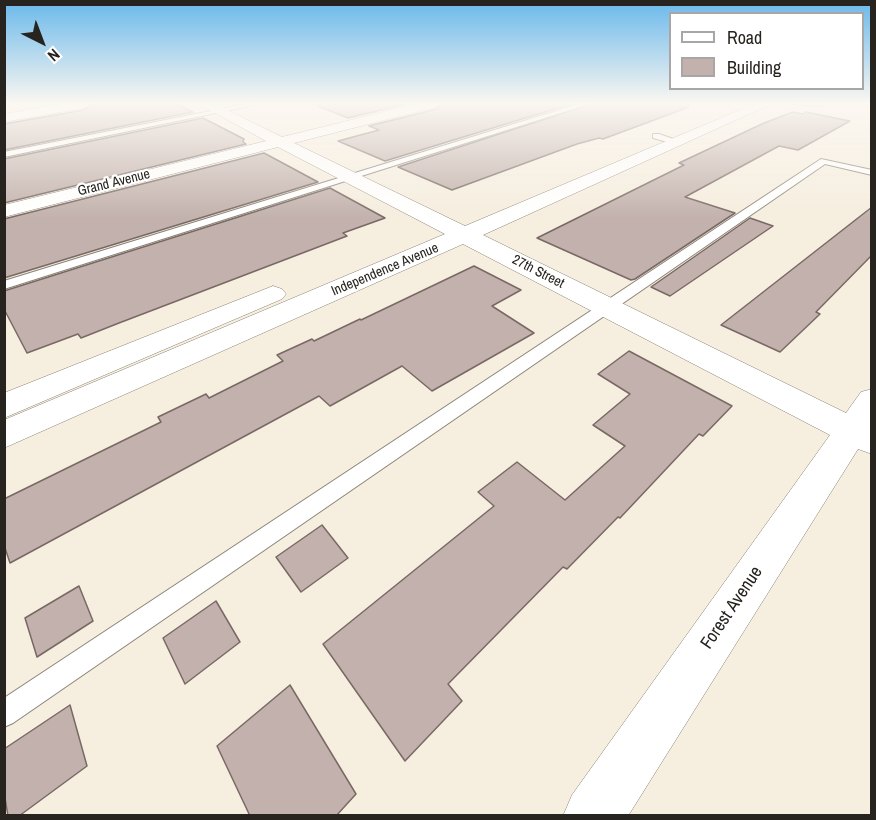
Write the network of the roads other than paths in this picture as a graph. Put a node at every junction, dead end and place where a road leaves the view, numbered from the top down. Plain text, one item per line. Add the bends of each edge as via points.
1 (60, 142) edge
2 (264, 142) edge
3 (265, 142) edge
4 (279, 142) edge
5 (464, 142) edge
6 (658, 142) edge
7 (660, 142) edge
8 (4, 155) edge
9 (872, 173) edge
10 (351, 178) junction
11 (4, 201) edge
12 (4, 211) edge
13 (442, 224) junction
14 (465, 236) junction
15 (4, 285) edge
16 (608, 308) junction
17 (84, 373) junction
18 (97, 395) junction
19 (4, 406) edge
20 (865, 424) edge
21 (4, 435) edge
22 (4, 714) edge
23 (593, 816) edge

1 - 8 lane
2 - 11 street
3 - 12 street, Grand Avenue
4 - 10 street, 27th Street
5 - 10 lane
6 - 13 street, Independence Avenue
7 - 14 street, Independence Avenue
9 - 16 lane via 824,162
10 - 13 street, 27th Street
10 - 15 lane
13 - 14 street, 27th Street
13 - 17 street, Independence Avenue
14 - 16 street, 27th Street
14 - 18 street, Independence Avenue
16 - 20 street, 27th Street
16 - 22 lane
17 - 18 lane
17 - 19 street, Independence Avenue
18 - 21 street, Independence Avenue
20 - 23 street, Forest Avenue

